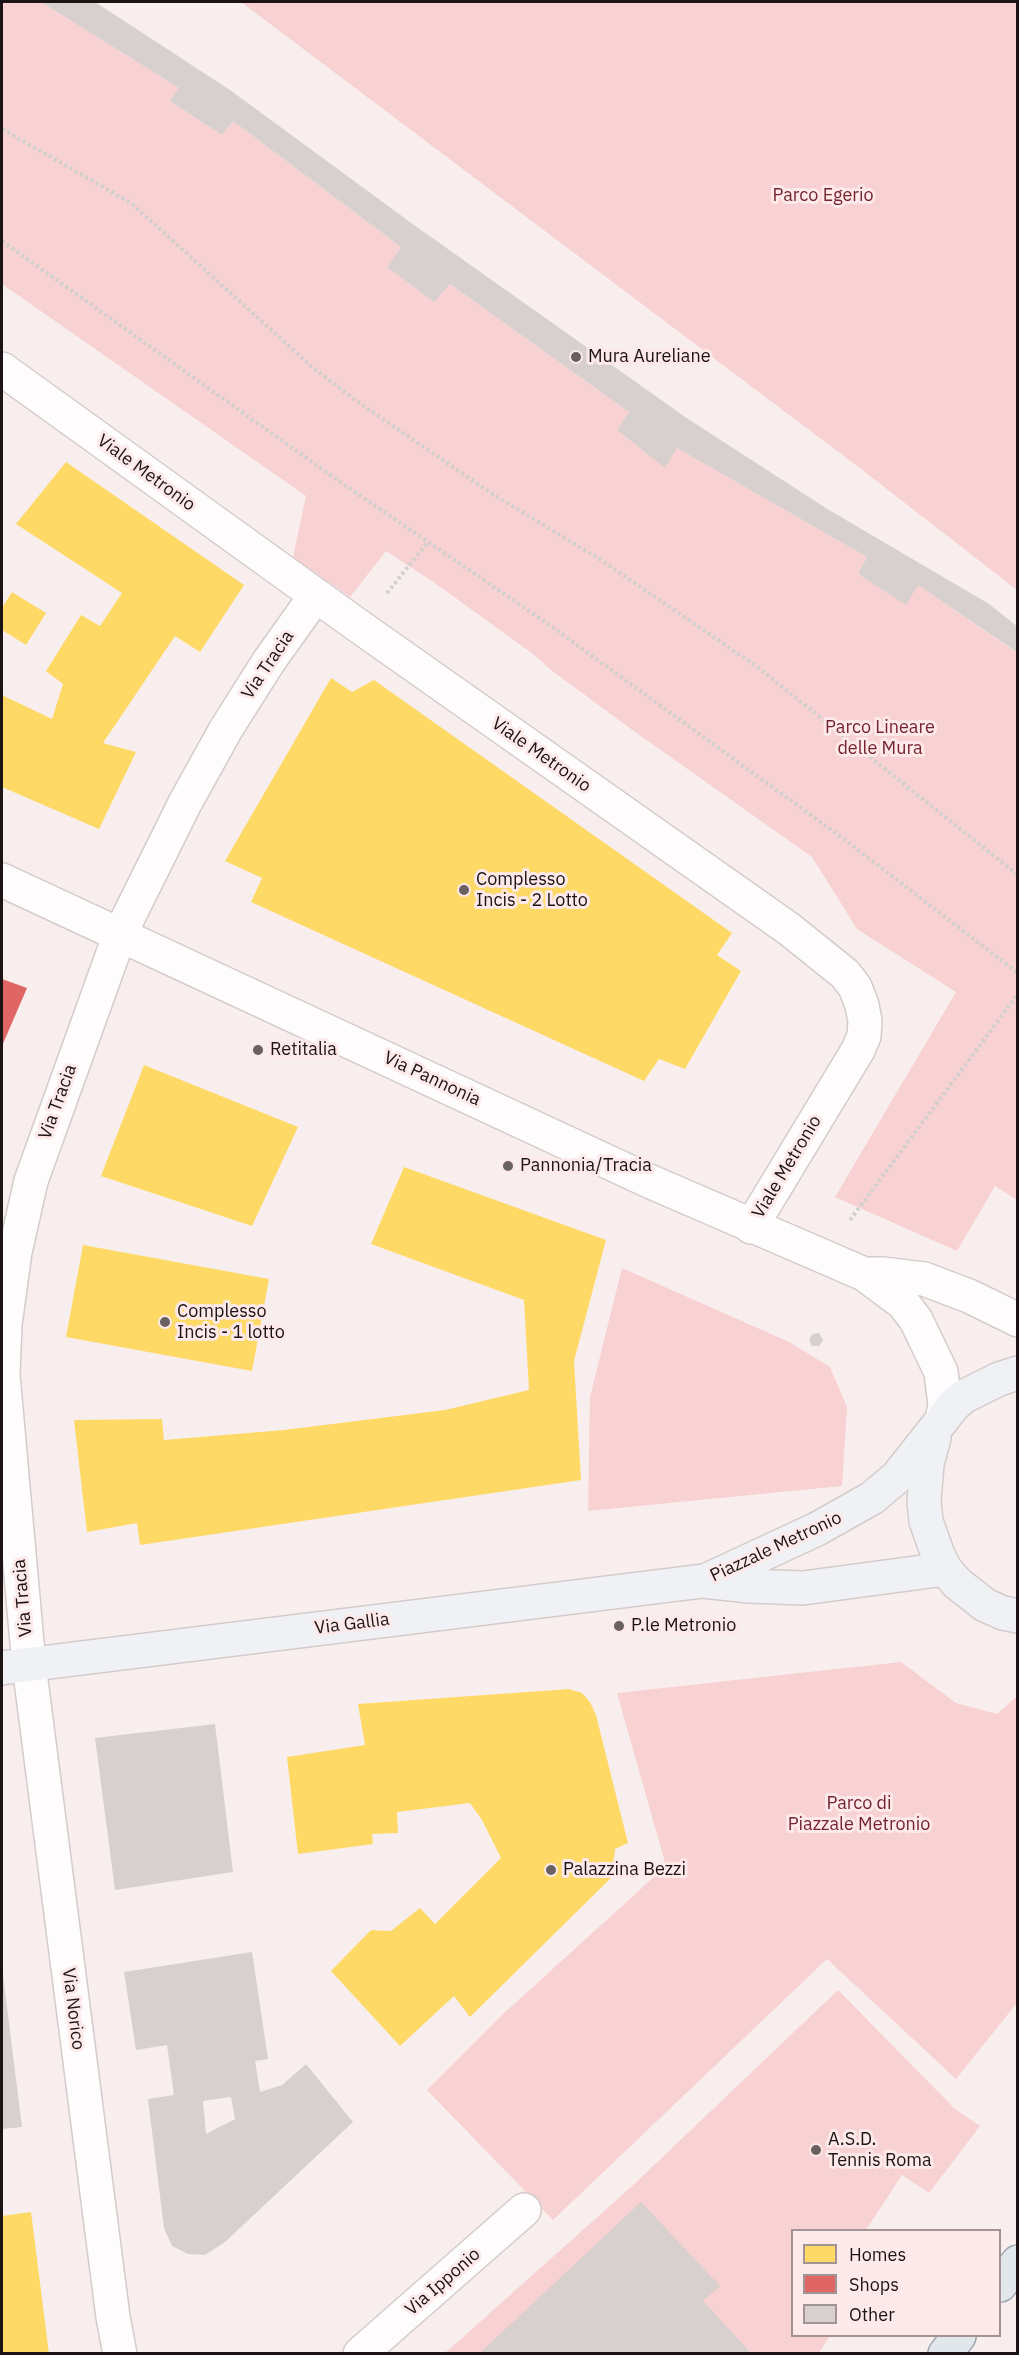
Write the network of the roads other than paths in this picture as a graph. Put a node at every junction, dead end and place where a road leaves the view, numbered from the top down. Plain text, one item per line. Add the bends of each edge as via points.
1 (2, 369) edge
2 (316, 595) junction
3 (2, 880) edge
4 (120, 934) junction
5 (751, 1227) junction
6 (864, 1274) junction
7 (1017, 1320) edge
8 (1017, 1373) edge
9 (2, 1375) edge
10 (942, 1420) junction
11 (945, 1569) junction
12 (703, 1581) junction
13 (1017, 1616) edge
14 (15, 1666) edge
15 (524, 2210) dead end
16 (1017, 2262) edge
17 (1001, 2282) edge
18 (958, 2337) edge
19 (120, 2354) edge
20 (360, 2354) edge
21 (945, 2354) edge

1 - 2 street, Viale Metronio
2 - 4 street, Via Tracia via 226,729
2 - 5 street, Viale Metronio via 789,929 825,956 855,987 865,1021 858,1050
3 - 4 street, Via Pannonia
4 - 5 street, Via Pannonia
4 - 9 street, Via Tracia via 31,1181 11,1275
5 - 6 street, Via Pannonia
6 - 7 street via 924,1279
6 - 10 street, Piazzale Metronio via 903,1303 916,1320 941,1372 945,1406
8 - 10 main road, Piazzale Metronio via 963,1397
9 - 14 street, Via Tracia
10 - 11 main road, Piazzale Metronio via 931,1445 924,1500 929,1533
10 - 12 main road, Piazzale Metronio via 910,1463 872,1498 817,1529
11 - 12 main road, Piazzale Metronio via 803,1588
11 - 13 main road, Piazzale Metronio via 985,1605
12 - 14 main road, Via Gallia
14 - 19 street, Via Norico
15 - 20 street, Via Ipponio
16 - 17 main road
18 - 21 main road

